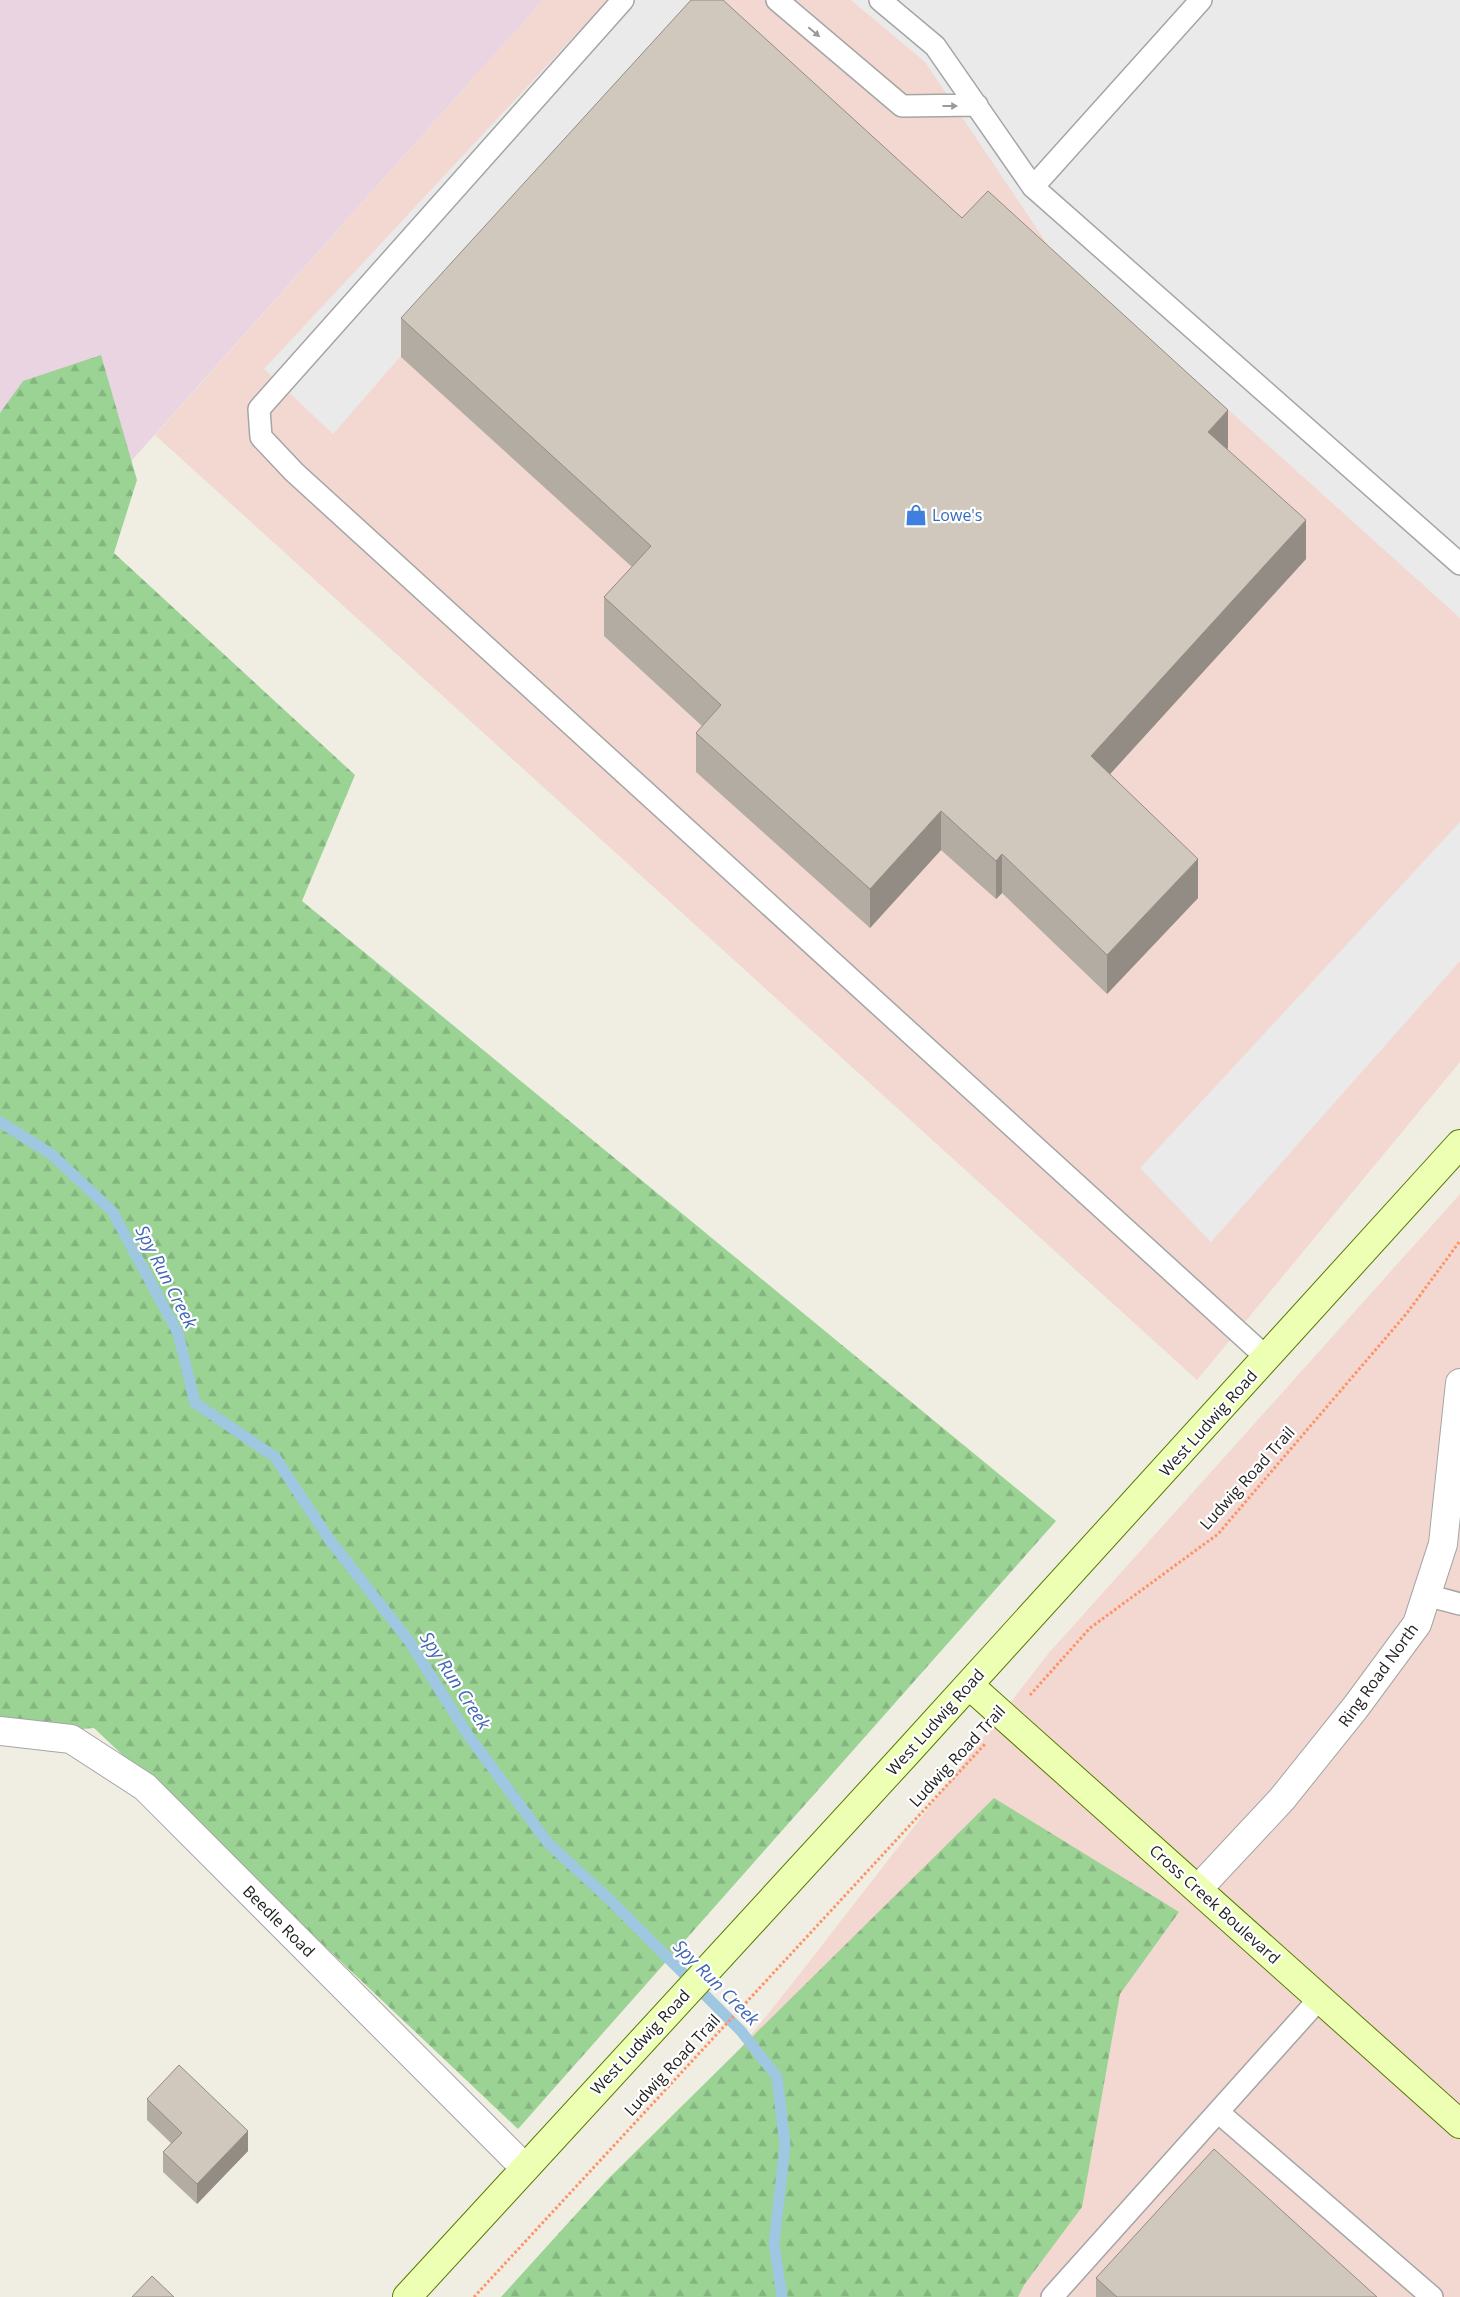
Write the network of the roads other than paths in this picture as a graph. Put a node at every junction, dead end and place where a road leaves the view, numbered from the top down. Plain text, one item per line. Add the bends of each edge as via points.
1 (623, 0) edge
2 (777, 0) edge
3 (880, 0) edge
4 (1201, 0) edge
5 (977, 105) junction
6 (1033, 187) junction
7 (1460, 564) edge
8 (1460, 1144) edge
9 (1267, 1358) junction
10 (1460, 1383) edge
11 (1426, 1595) junction
12 (1460, 1604) edge
13 (969, 1685) junction
14 (0, 1731) edge
15 (1198, 1889) junction
16 (1320, 1998) junction
17 (1218, 2112) junction
18 (1460, 2124) edge
19 (525, 2168) junction
20 (407, 2297) edge
21 (1052, 2297) edge
22 (1432, 2297) edge

1 - 9 lane via 259,410 261,437 294,472
2 -> 5 lane via 902,106
3 - 5 lane via 935,46
4 - 6 lane
5 - 6 lane
6 - 7 lane
8 - 9 main road, West Ludwig Road
9 - 13 main road, West Ludwig Road
10 - 11 street, Ring Road North via 1443,1544
11 - 12 lane
11 - 15 street, Ring Road North via 1417,1624 1355,1708 1282,1799
13 - 15 main road, Cross Creek Boulevard
13 - 19 main road, West Ludwig Road
14 - 19 street, Beedle Road via 71,1739 145,1788
15 - 16 main road, Cross Creek Boulevard
16 - 17 lane
16 - 18 main road, Cross Creek Boulevard
17 - 21 lane
17 - 22 lane
19 - 20 main road, West Ludwig Road

